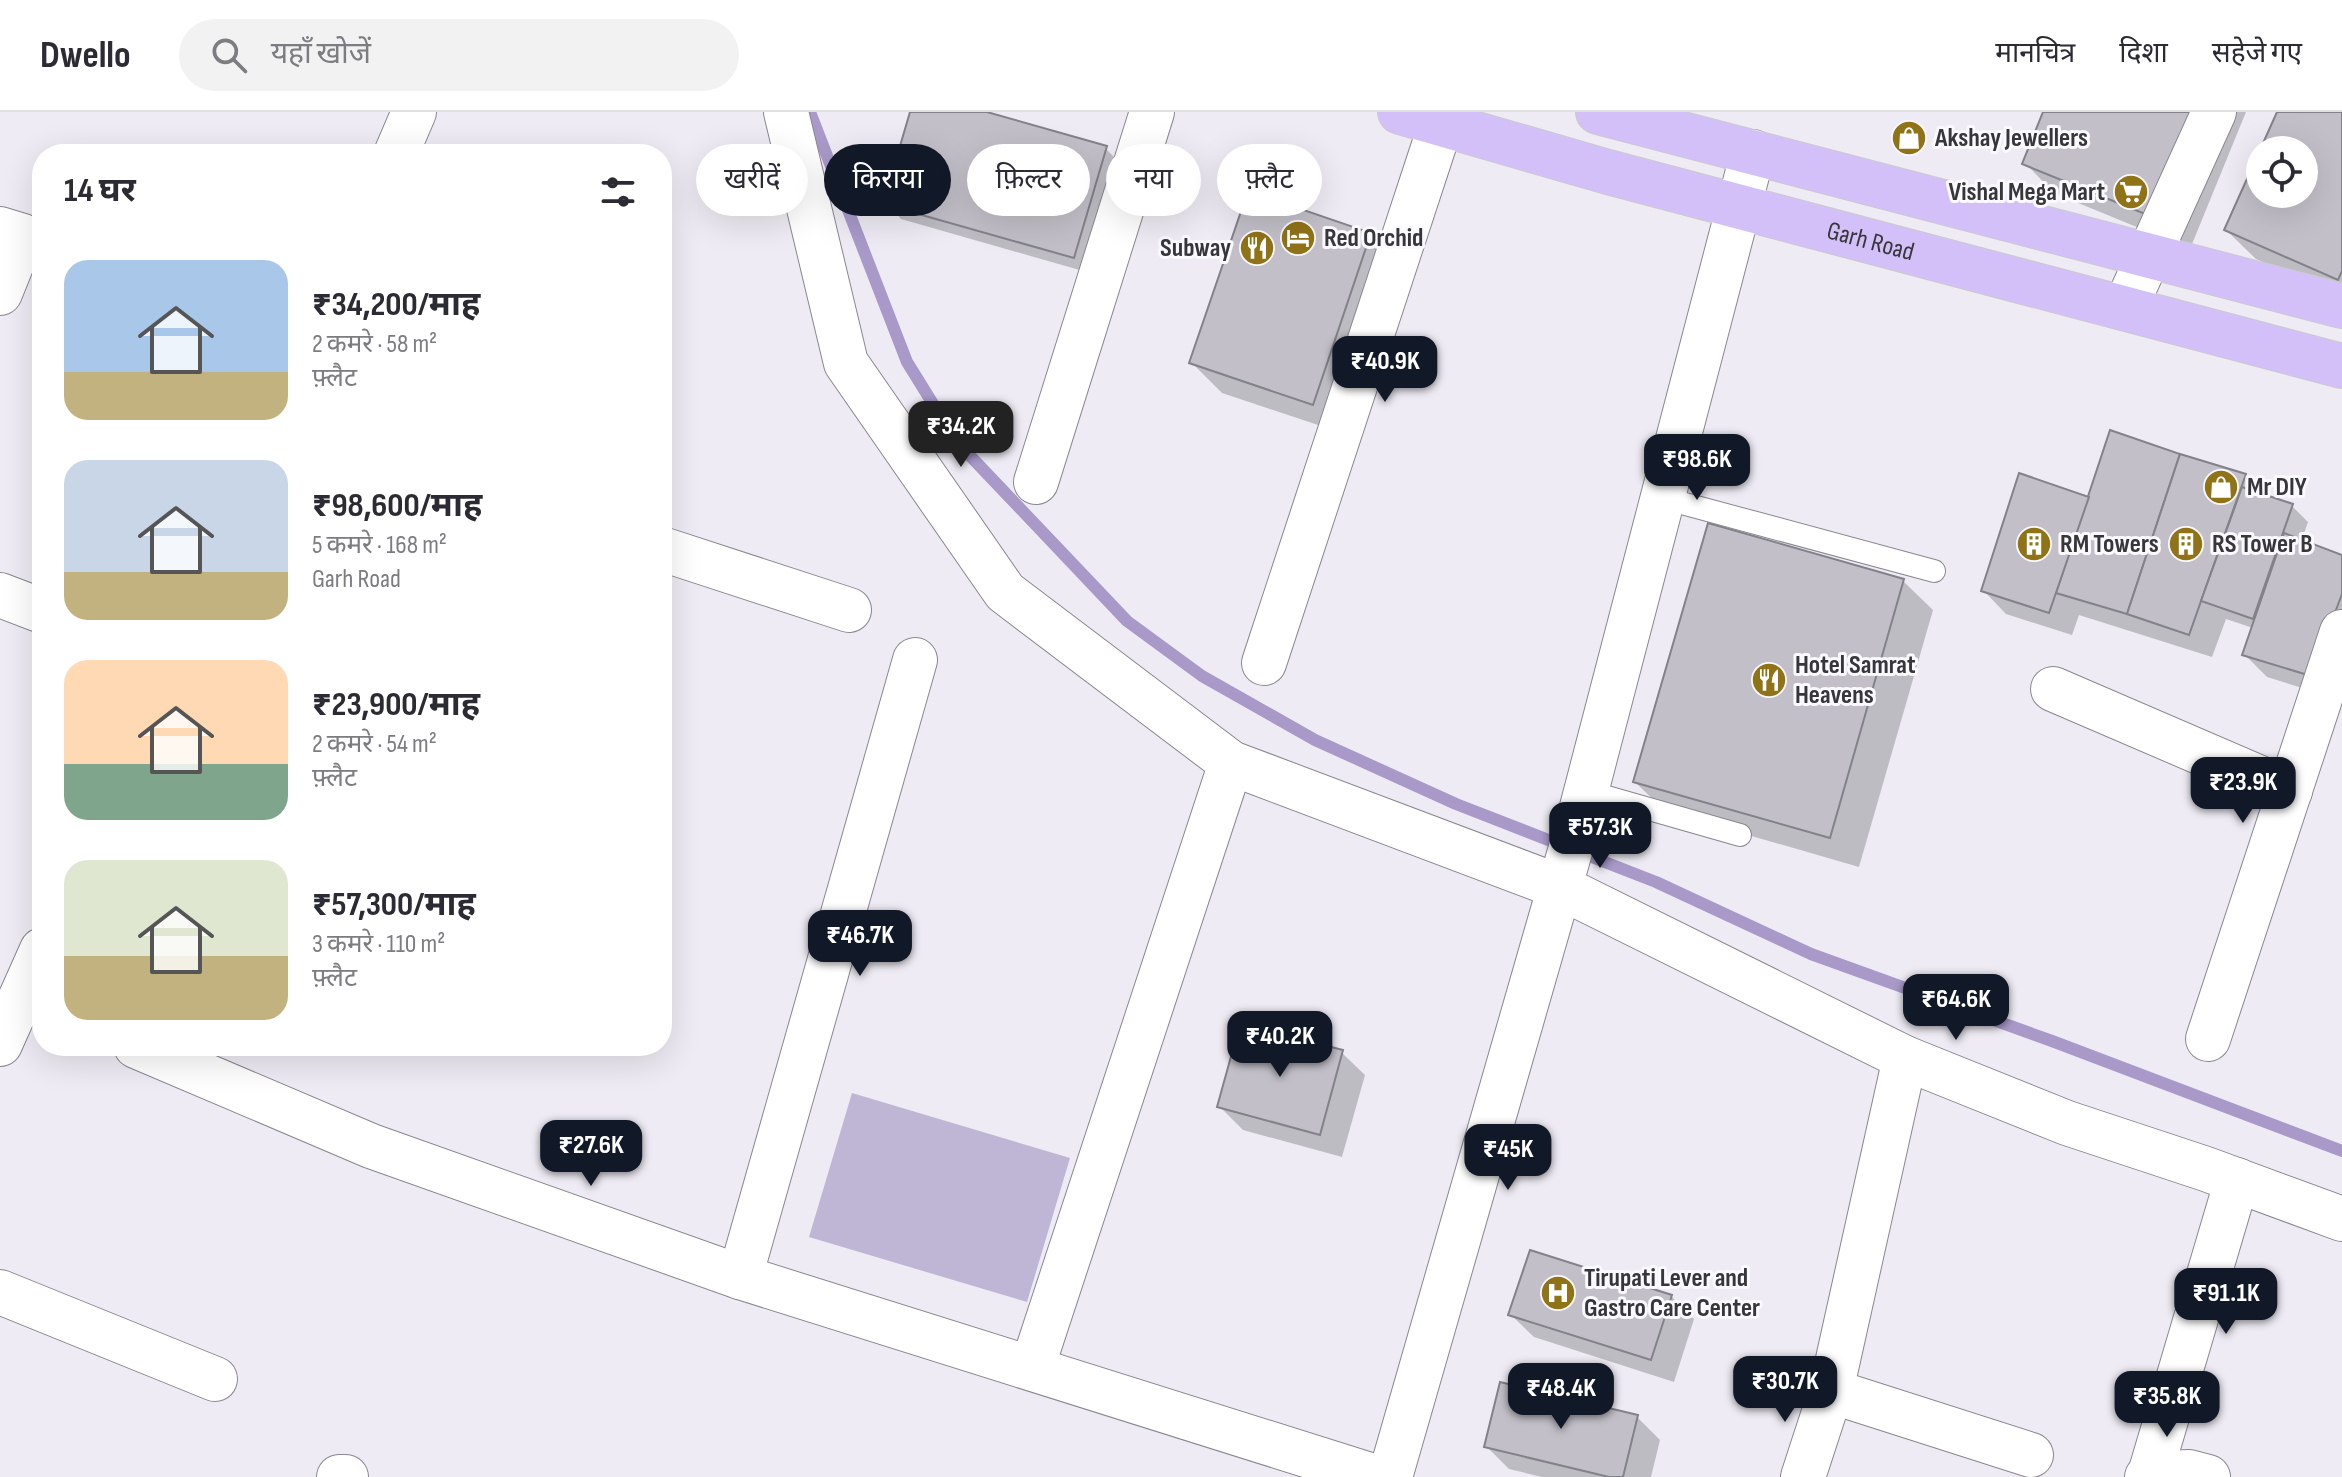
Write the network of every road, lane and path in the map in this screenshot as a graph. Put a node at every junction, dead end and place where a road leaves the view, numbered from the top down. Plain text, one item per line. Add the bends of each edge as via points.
1 (414, 112) edge
2 (786, 112) edge
3 (1152, 112) edge
4 (1598, 112) edge
5 (2214, 112) edge
6 (1420, 118) edge
7 (400, 144) edge
8 (1753, 152) junction
9 (1738, 205) junction
10 (0, 229) edge
11 (2149, 255) junction
12 (0, 293) edge
13 (2342, 306) edge
14 (2125, 308) junction
15 (2342, 366) edge
16 (1036, 482) dead end
17 (1663, 498) junction
18 (672, 552) edge
19 (1934, 571) dead end
20 (0, 595) edge
21 (32, 607) edge
22 (849, 610) dead end
23 (2342, 632) edge
24 (915, 660) dead end
25 (1264, 663) dead end
26 (2053, 689) dead end
27 (1231, 763) junction
28 (1586, 791) junction
29 (2290, 791) junction
30 (1740, 835) dead end
31 (1560, 887) junction
32 (32, 1001) edge
33 (2208, 1039) dead end
34 (0, 1044) edge
35 (160, 1056) edge
36 (1905, 1058) junction
37 (2237, 1180) junction
38 (2342, 1219) edge
39 (740, 1277) junction
40 (0, 1292) edge
41 (1032, 1368) junction
42 (215, 1379) dead end
43 (1831, 1391) junction
44 (2031, 1455) dead end
45 (2148, 1475) edge
46 (339, 1477) edge
47 (346, 1477) edge
48 (1376, 1477) edge
49 (1390, 1477) edge
50 (1803, 1477) edge
51 (2208, 1477) edge

1 - 7 street
2 - 27 street via 846,363 1005,592
3 - 16 street
4 - 8 main road
5 - 11 street
6 - 9 main road, Garh Road
6 - 25 street
8 - 9 street
8 - 11 main road
9 - 14 main road, Garh Road
9 - 17 street
10 - 12 street via 23,236
11 - 13 main road
11 - 14 street
14 - 15 main road, Garh Road
17 - 19 lane
17 - 28 street
18 - 22 street
20 - 21 street
23 - 29 street
24 - 39 street
26 - 29 street
27 - 31 street
27 - 41 street
28 - 30 lane
28 - 31 street
29 - 33 street
31 - 36 street
31 - 49 street
32 - 34 street
35 - 39 street via 371,1146
36 - 37 street via 2067,1123
36 - 43 street
37 - 38 street
37 - 45 street
39 - 41 street
40 - 42 street
41 - 48 street
43 - 44 street
43 - 50 street
45 - 51 street via 2189,1472
46 - 47 street

